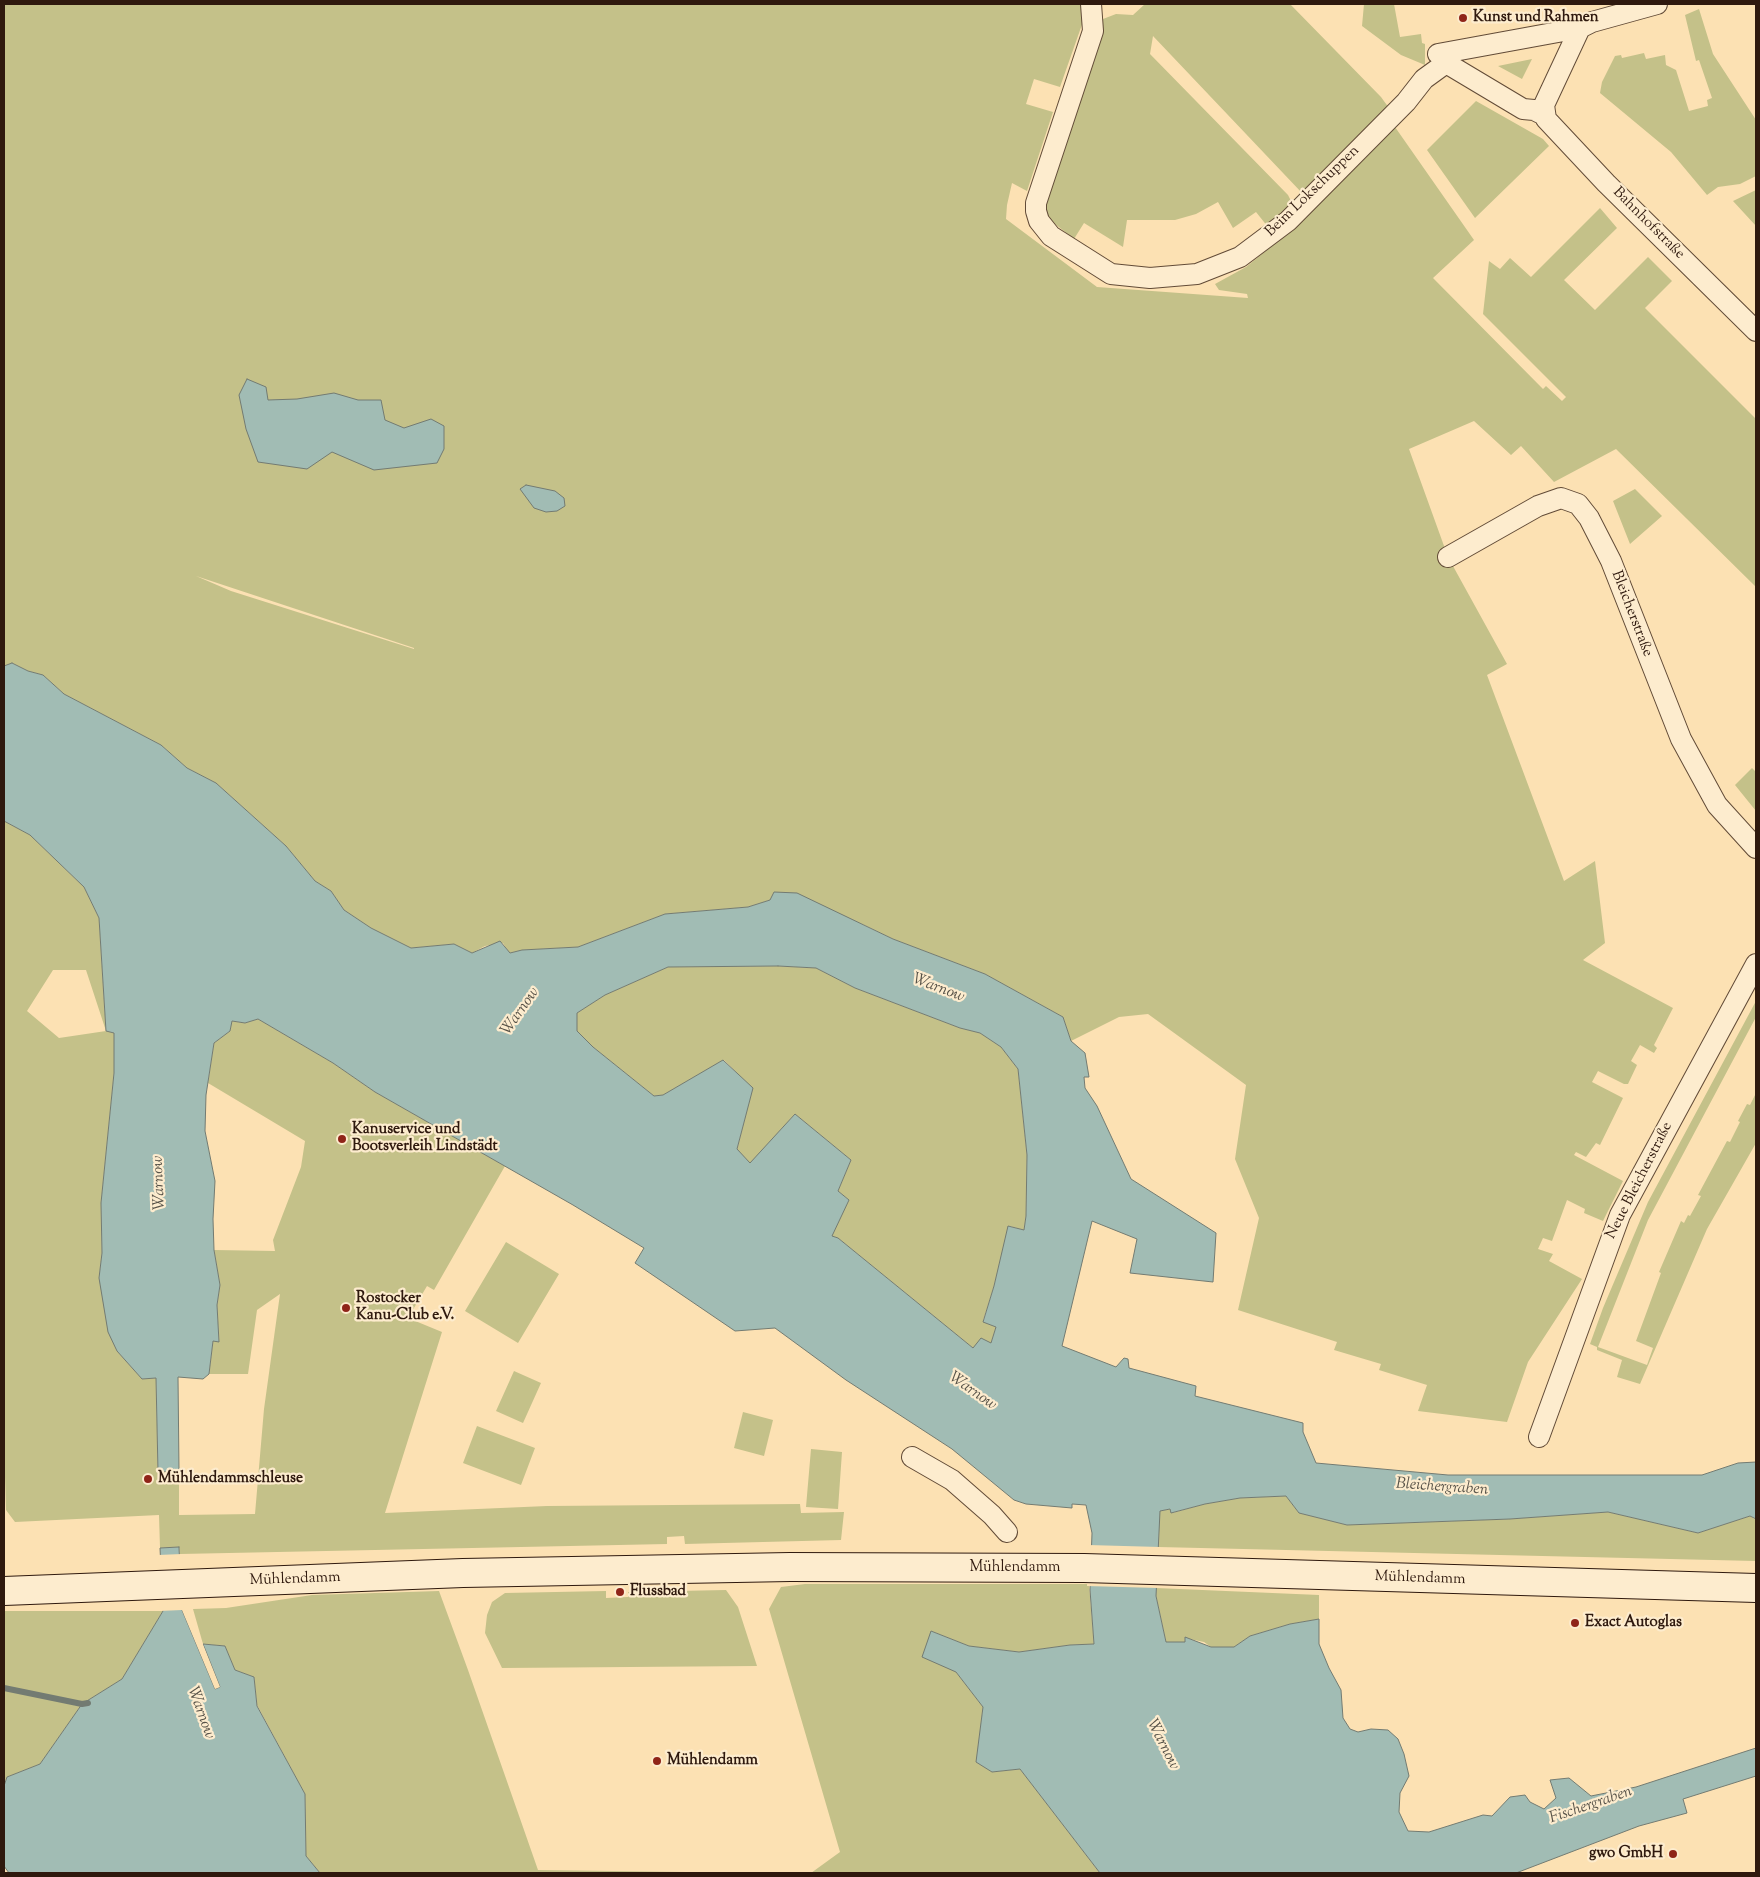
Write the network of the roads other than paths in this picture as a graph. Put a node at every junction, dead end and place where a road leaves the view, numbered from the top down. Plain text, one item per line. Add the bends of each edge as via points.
1 (1091, 4) edge
2 (1657, 4) edge
3 (1580, 28) junction
4 (1484, 46) junction
5 (1438, 54) dead end
6 (1458, 70) junction
7 (1544, 115) junction
8 (1756, 331) edge
9 (1448, 557) dead end
10 (1756, 848) edge
11 (1756, 964) edge
12 (1539, 1437) dead end
13 (912, 1457) dead end
14 (1007, 1532) dead end
15 (1756, 1588) edge
16 (4, 1591) edge

1 - 6 street, Beim Lokschuppen via 1093,31 1036,211 1039,221 1051,236 1112,274 1150,278 1197,274 1240,257 1300,209 1406,102 1424,79 1446,63
2 - 3 street
3 - 4 street
3 - 7 street via 1544,105
4 - 5 street
4 - 6 street via 1467,53
6 - 7 street via 1523,109
7 - 8 street, Bahnhofstraße via 1564,140
9 - 10 street, Bleicherstraße via 1538,506 1562,498 1578,504 1611,560 1681,739 1717,805
11 - 12 street, Neue Bleicherstraße via 1620,1215
13 - 14 street via 952,1480
15 - 16 main road, Mühlendamm via 1084,1568 740,1567 463,1573

